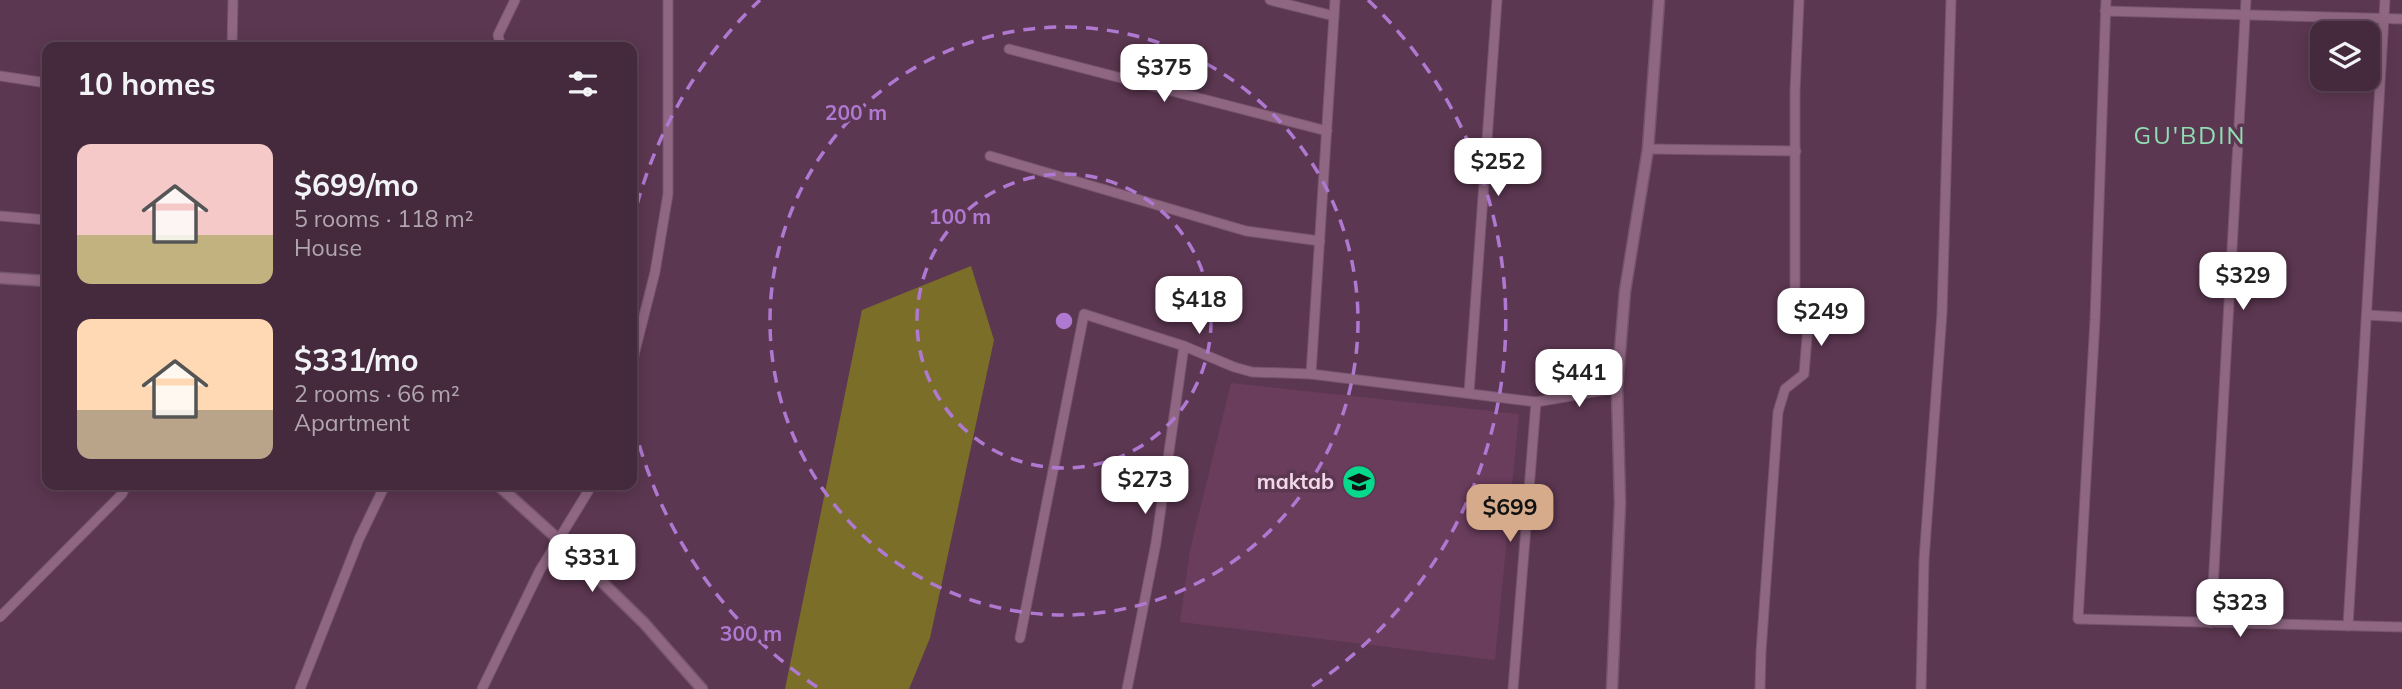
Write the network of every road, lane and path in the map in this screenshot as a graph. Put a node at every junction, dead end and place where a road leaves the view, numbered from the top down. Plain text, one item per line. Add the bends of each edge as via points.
1 (233, 0) edge
2 (515, 0) edge
3 (668, 0) edge
4 (1270, 0) edge
5 (1335, 0) edge
6 (1497, 0) edge
7 (1659, 0) edge
8 (1799, 0) edge
9 (1951, 0) edge
10 (2106, 0) edge
11 (2246, 0) edge
12 (2385, 0) edge
13 (2105, 11) junction
14 (2245, 15) junction
15 (1334, 16) junction
16 (2385, 19) junction
17 (2402, 19) edge
18 (232, 42) edge
19 (500, 42) edge
20 (1009, 49) dead end
21 (0, 76) edge
22 (42, 82) edge
23 (1327, 131) junction
24 (1648, 149) junction
25 (1796, 151) junction
26 (990, 156) dead end
27 (0, 216) edge
28 (42, 220) edge
29 (1320, 242) junction
30 (0, 278) edge
31 (42, 281) edge
32 (2367, 315) junction
33 (2402, 317) edge
34 (637, 343) edge
35 (1184, 346) junction
36 (1311, 374) junction
37 (1617, 388) junction
38 (1469, 393) junction
39 (1536, 402) junction
40 (124, 490) edge
41 (383, 490) edge
42 (504, 490) edge
43 (589, 490) edge
44 (560, 541) junction
45 (0, 617) edge
46 (2211, 624) junction
47 (2348, 626) junction
48 (2402, 627) edge
49 (1020, 638) dead end
50 (300, 689) edge
51 (482, 689) edge
52 (702, 689) edge
53 (1127, 689) edge
54 (1513, 689) edge
55 (1612, 689) edge
56 (1760, 689) edge
57 (1922, 689) edge

1 - 18 street
2 - 19 street via 498,35
3 - 34 street via 668,194
4 - 15 street
5 - 15 street
6 - 38 street
7 - 24 street
8 - 25 street
9 - 57 street via 1942,313 1924,560
10 - 13 street
11 - 14 street
12 - 16 street
13 - 14 street
13 - 46 street via 2095,320 2078,620
14 - 16 street
14 - 46 street
15 - 23 street
16 - 17 street
16 - 32 street
20 - 23 street
21 - 22 street
23 - 29 street
24 - 25 street
24 - 37 street via 1625,291
25 - 56 street via 1795,302 1808,325 1804,374 1785,389 1778,412
26 - 29 street via 1247,231
27 - 28 street
29 - 36 street
30 - 31 street
32 - 33 street
32 - 47 street
35 - 36 street via 1252,372
35 - 49 street via 1084,314
35 - 53 street via 1156,544
36 - 38 street
37 - 39 street
37 - 55 street via 1620,503
38 - 39 street
39 - 54 street
40 - 45 street
41 - 50 street
42 - 44 street
43 - 44 street
44 - 51 street via 540,570
44 - 52 street via 644,623
46 - 47 street
47 - 48 street

